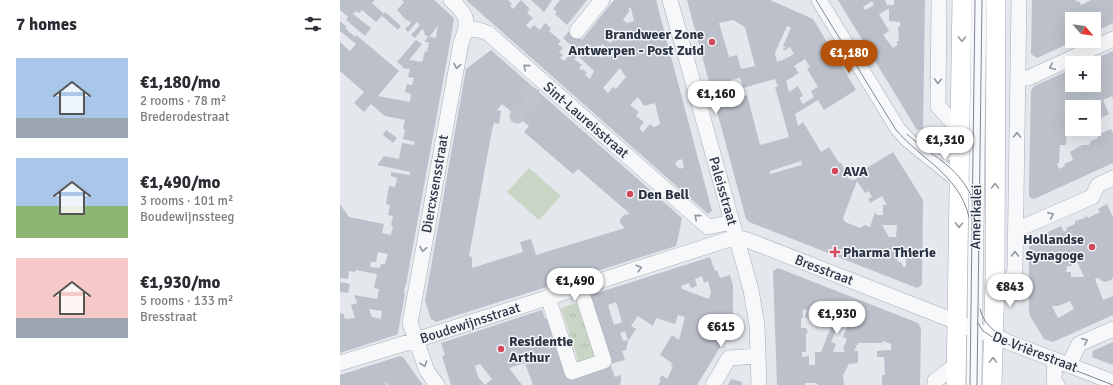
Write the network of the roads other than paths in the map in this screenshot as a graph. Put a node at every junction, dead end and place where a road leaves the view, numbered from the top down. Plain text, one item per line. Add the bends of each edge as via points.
1 (451, 0) edge
2 (602, 0) edge
3 (670, 0) edge
4 (819, 0) edge
5 (939, 0) edge
6 (962, 0) edge
7 (978, 0) edge
8 (996, 0) edge
9 (1019, 0) edge
10 (467, 29) junction
11 (577, 31) dead end
12 (1113, 39) edge
13 (1018, 78) junction
14 (961, 136) junction
15 (928, 156) junction
16 (1113, 178) edge
17 (960, 182) junction
18 (732, 222) junction
19 (976, 222) junction
20 (1016, 230) junction
21 (736, 237) junction
22 (995, 281) junction
23 (580, 287) junction
24 (548, 297) junction
25 (957, 322) junction
26 (1113, 329) edge
27 (974, 330) junction
28 (993, 334) junction
29 (416, 340) junction
30 (758, 356) junction
31 (1062, 362) junction
32 (340, 363) edge
33 (956, 365) junction
34 (1113, 382) edge
35 (437, 385) edge
36 (713, 385) edge
37 (759, 385) edge
38 (935, 385) edge
39 (956, 385) edge
40 (974, 385) edge
41 (992, 385) edge
42 (1057, 385) edge

1 - 10 street via 461,8
2 - 11 street
3 - 18 street, Paleisstraat
4 - 15 street via 898,129
5 -> 14 street via 938,106
6 -> 14 main road, Amerikalei
7 - 19 street, Amerikalei
22 -> 8 main road, Amerikalei
9 - 13 street
18 -> 10 street, Sint-Laureisstraat via 708,227 540,87 488,33
10 -> 29 street, Diercxsensstraat via 461,44 410,323
12 -> 13 street via 1028,78
20 -> 13 street
14 - 15 street via 956,148 950,153
14 - 17 main road, Amerikalei
15 - 17 street
20 -> 16 street via 1092,197 1098,186
17 - 19 street
17 -> 25 main road, Amerikalei
18 - 21 street, Paleisstraat
19 - 27 street, Amerikalei
22 -> 20 street via 1007,281 1014,275
23 -> 21 street, Boudewijnsstraat
21 - 25 street, Bresstraat
21 - 30 street, Paleisstraat via 755,306
22 - 28 main road, Amerikalei
23 - 24 street, Boudewijnsstraat
23 - 24 street via 604,361 572,372
24 - 29 street, Boudewijnsstraat
25 - 27 street, De Vrièrestraat
25 - 33 main road, Amerikalei
31 -> 26 street via 1079,344
27 - 28 street, De Vrièrestraat
27 - 40 street, Amerikalei
28 - 31 street, De Vrièrestraat
41 -> 28 main road, Amerikalei
29 - 32 street, Boudewijnsstraat
29 -> 35 street, Diercxsensstraat via 427,371
30 - 36 street via 729,358
30 - 37 street, Paleisstraat
31 - 34 street, De Vrièrestraat
31 - 42 street via 1054,381
33 - 38 street via 935,381
33 - 39 main road, Amerikalei

